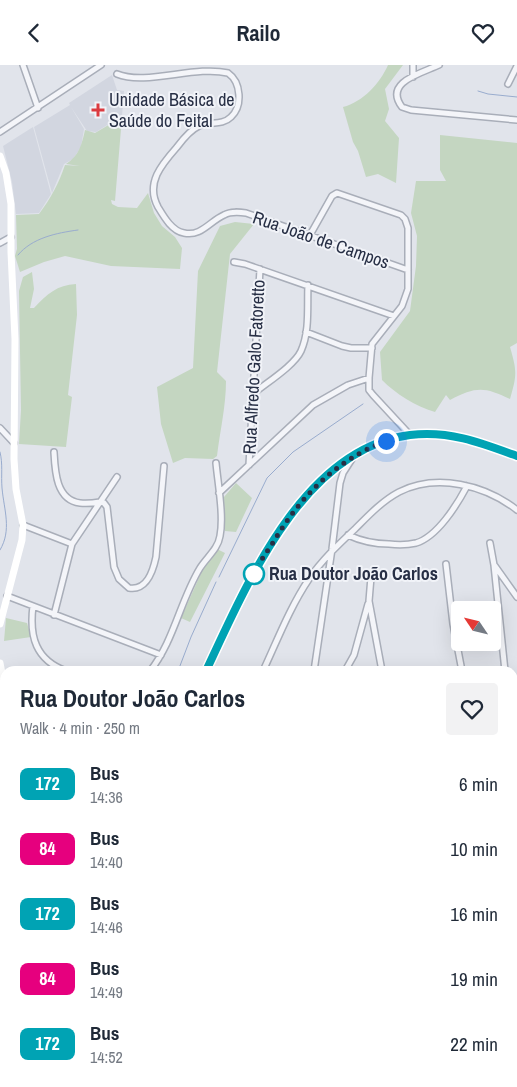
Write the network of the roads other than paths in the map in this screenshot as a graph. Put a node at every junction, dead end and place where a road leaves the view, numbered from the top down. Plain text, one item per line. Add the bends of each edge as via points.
1 (23, 65) edge
2 (101, 65) edge
3 (413, 65) edge
4 (439, 65) edge
5 (192, 66) edge
6 (517, 66) edge
7 (178, 68) dead end
8 (117, 74) dead end
9 (413, 77) junction
10 (508, 84) dead end
11 (38, 108) junction
12 (517, 120) edge
13 (0, 132) edge
14 (0, 156) edge
15 (310, 235) junction
16 (11, 237) junction
17 (0, 243) edge
18 (234, 262) dead end
19 (260, 269) junction
20 (408, 270) junction
21 (308, 285) junction
22 (394, 316) junction
23 (306, 332) junction
24 (372, 348) junction
25 (368, 378) junction
26 (252, 394) junction
27 (0, 428) edge
28 (410, 435) junction
29 (14, 443) junction
30 (54, 452) dead end
31 (355, 455) junction
32 (517, 456) edge
33 (216, 463) dead end
34 (249, 465) junction
35 (164, 466) dead end
36 (117, 477) dead end
37 (467, 486) junction
38 (219, 493) junction
39 (100, 503) junction
40 (517, 510) edge
41 (23, 525) junction
42 (348, 535) junction
43 (490, 543) dead end
44 (72, 544) junction
45 (332, 549) junction
46 (446, 564) dead end
47 (494, 565) junction
48 (371, 577) dead end
49 (7, 596) junction
50 (517, 597) edge
51 (369, 601) junction
52 (33, 606) junction
53 (54, 615) junction
54 (0, 624) edge
55 (161, 655) junction
56 (55, 666) edge
57 (153, 666) edge
58 (208, 666) edge
59 (265, 666) edge
60 (315, 666) edge
61 (348, 666) edge
62 (381, 666) edge
63 (461, 666) edge
64 (504, 666) edge

1 - 11 street
2 - 11 street
3 - 9 street
4 - 9 street
5 - 15 street, Rua João de Campos via 213,67 229,74 238,91 239,101 231,117 197,126 163,163 154,181 154,189 157,205 166,219 178,231 192,234 225,214 238,212
6 - 10 street
7 - 8 street via 129,77
9 - 12 street via 398,87 399,101 404,109
11 - 13 street
14 - 16 main road via 10,190
15 - 20 street, Rua João de Campos
15 - 20 street via 332,196 337,193 401,215 408,228
16 - 17 street
16 - 29 main road via 15,339
18 - 19 street
19 - 21 street
19 - 26 street, Rua Alfredo Galo Fatoretto
20 - 22 street via 405,299
21 - 22 street
21 - 23 street
22 - 24 street via 374,340
23 - 24 street via 342,346
23 - 26 street via 298,355
24 - 25 street
25 - 28 street via 369,390
25 - 34 street via 348,385 313,405
26 - 34 street, Rua Alfredo Galo Fatoretto
27 - 29 street
28 - 31 street via 386,441
28 - 32 street via 459,437
29 - 41 main road via 16,489
30 - 39 street via 55,475 66,495 79,503
31 - 45 street via 340,483
31 - 58 street via 319,483 286,522 242,595
33 - 38 street
34 - 38 street
35 - 39 street via 156,557 153,570 140,587 129,588 119,579 114,567 107,507
36 - 39 street
37 - 40 street via 491,493
37 - 42 street via 436,483 399,492
37 - 42 street via 437,528 417,543 384,544
38 - 55 street via 219,540 199,570
39 - 44 street
41 - 44 street
41 - 49 main road
42 - 45 street
43 - 47 street
44 - 53 street
45 - 59 street via 299,595
45 - 60 street
46 - 63 street
47 - 50 street
47 - 64 street
48 - 51 street
49 - 52 street
49 - 54 main road
51 - 61 street
51 - 62 street
52 - 53 street
52 - 56 street via 34,639 43,658
53 - 55 street
55 - 57 street

